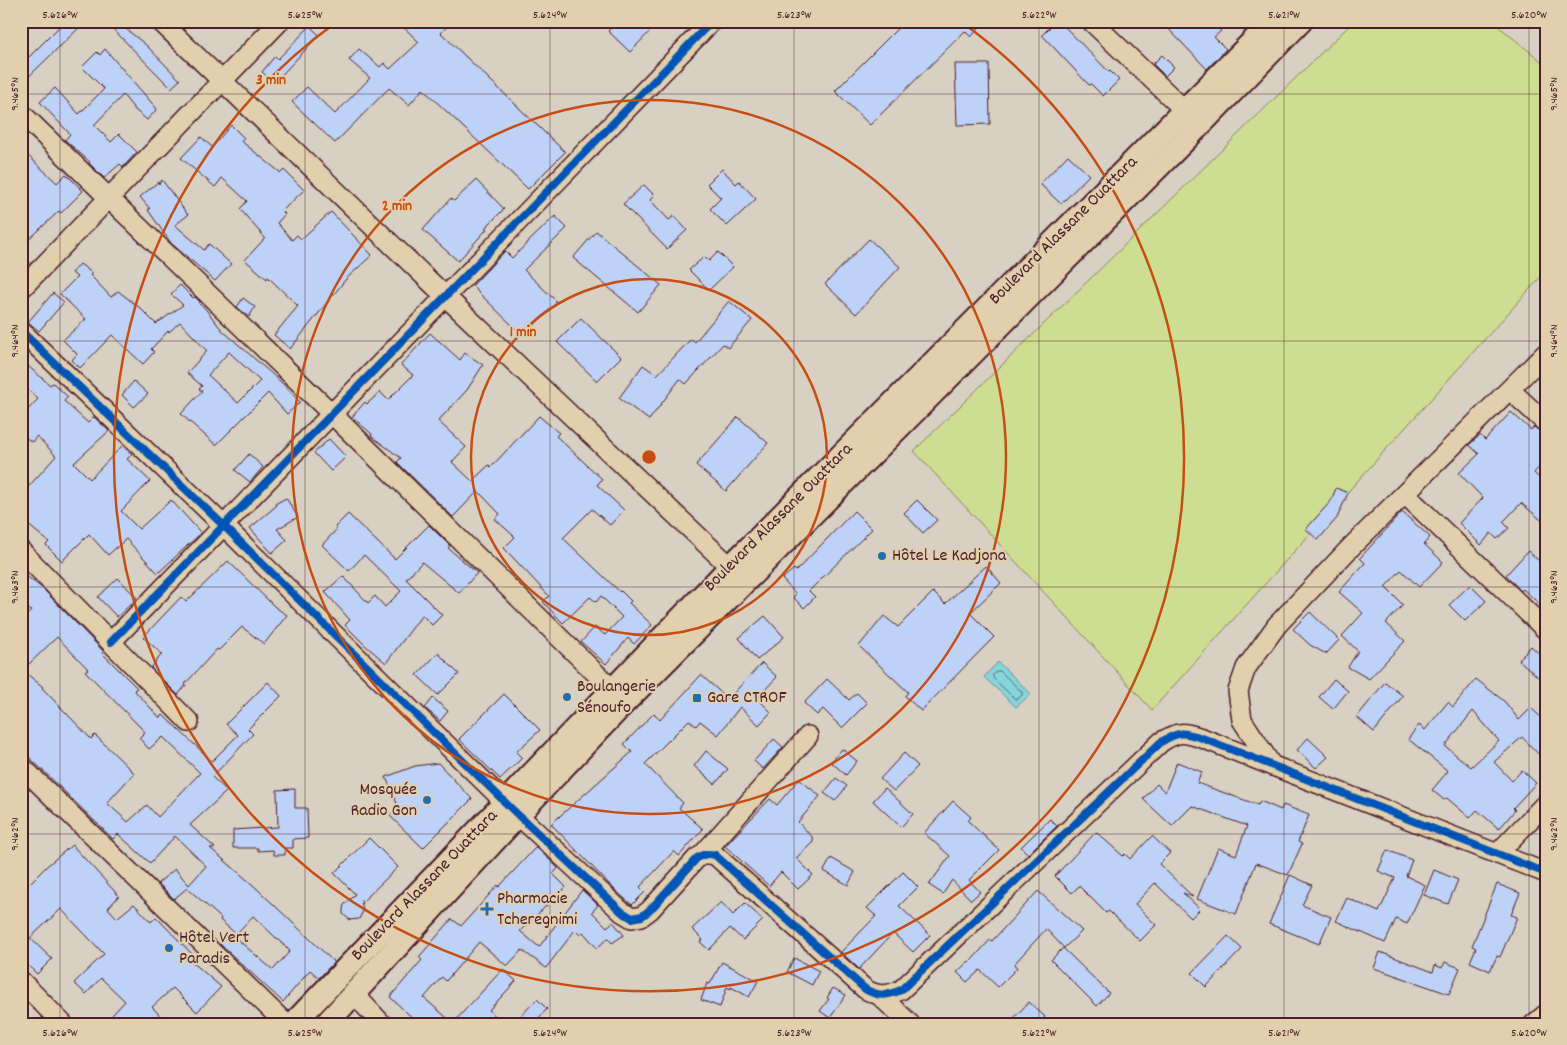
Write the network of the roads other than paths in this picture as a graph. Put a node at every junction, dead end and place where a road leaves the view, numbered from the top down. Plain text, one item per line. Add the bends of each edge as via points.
1 (160, 21) edge
2 (280, 21) edge
3 (1091, 21) edge
4 (1273, 21) edge
5 (1301, 21) edge
6 (700, 25) edge
7 (221, 80) junction
8 (21, 113) edge
9 (1193, 118) junction
10 (108, 198) junction
11 (21, 288) edge
12 (445, 296) junction
13 (21, 331) edge
14 (1546, 353) edge
15 (1510, 390) junction
16 (331, 413) junction
17 (1546, 423) edge
18 (1405, 494) junction
19 (223, 525) junction
20 (21, 552) edge
21 (738, 574) junction
22 (1546, 630) edge
23 (111, 642) junction
24 (618, 696) junction
25 (189, 722) dead end
26 (808, 736) dead end
27 (21, 766) edge
28 (1272, 766) junction
29 (1546, 803) edge
30 (512, 808) junction
31 (703, 854) junction
32 (1498, 854) junction
33 (1546, 873) edge
34 (21, 981) edge
35 (354, 994) junction
36 (879, 995) junction
37 (1546, 1014) edge
38 (63, 1024) edge
39 (286, 1024) edge
40 (293, 1024) edge
41 (326, 1024) edge
42 (382, 1024) edge
43 (910, 1024) edge
44 (1534, 1024) edge

1 - 7 street
2 - 7 street
3 - 9 street
4 - 9 main road, Boulevard Alassane Ouattara
5 - 9 main road, Boulevard Alassane Ouattara
6 - 12 street
7 - 10 street
7 - 12 street
8 - 10 street
9 - 21 main road, Boulevard Alassane Ouattara
10 - 11 street
10 - 16 street
12 - 16 street
12 - 21 street
13 - 19 street
14 - 15 street
15 - 17 street
15 - 18 street
16 - 19 street
16 - 24 street
18 - 22 street
18 - 28 street via 1276,624 1246,668 1238,691 1242,720
19 - 23 street
19 - 30 street
20 - 23 street
21 - 24 main road, Boulevard Alassane Ouattara
23 - 25 street
24 - 30 main road, Boulevard Alassane Ouattara
26 - 31 street
27 - 39 street
28 - 32 street
28 - 36 street via 1202,738 1175,733 1161,742 901,990
29 - 32 street
30 - 31 street via 632,918 650,910
30 - 35 main road, Boulevard Alassane Ouattara
30 - 40 main road, Boulevard Alassane Ouattara
31 - 36 street via 715,855 865,988
32 - 33 street
34 - 38 street
35 - 41 main road, Boulevard Alassane Ouattara
35 - 42 street
36 - 43 street
37 - 44 street

